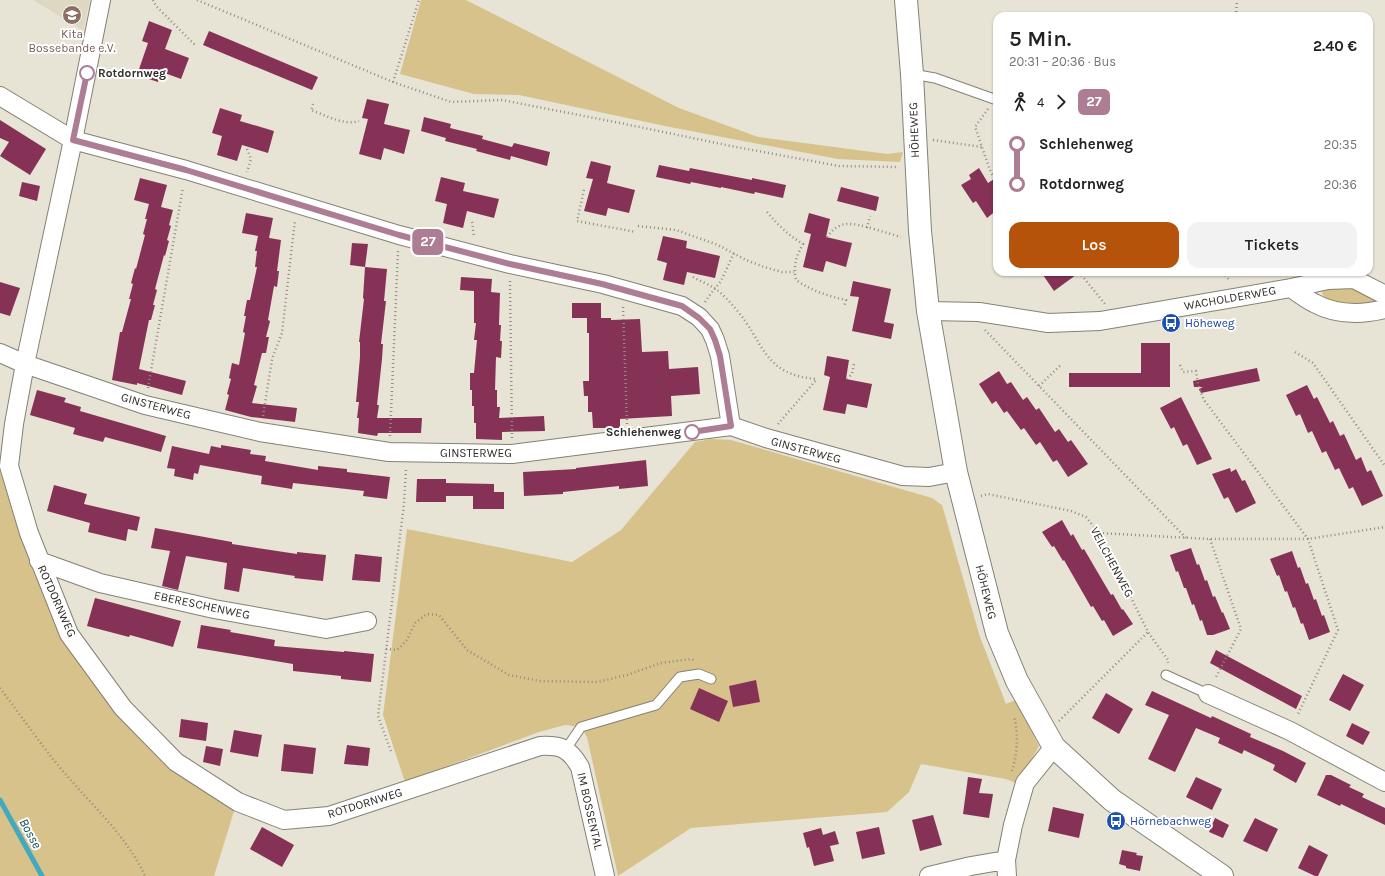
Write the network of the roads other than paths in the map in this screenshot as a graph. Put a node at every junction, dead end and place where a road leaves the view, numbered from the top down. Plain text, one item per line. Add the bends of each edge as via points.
1 (101, 0) edge
2 (906, 0) edge
3 (912, 74) junction
4 (0, 96) edge
5 (993, 99) edge
6 (73, 140) junction
7 (1291, 288) junction
8 (1385, 295) edge
9 (1385, 309) edge
10 (928, 310) junction
11 (0, 353) edge
12 (25, 364) junction
13 (731, 426) junction
14 (956, 472) junction
15 (39, 561) junction
16 (367, 621) dead end
17 (1166, 675) road end
18 (711, 679) dead end
19 (1208, 694) joint
20 (1050, 740) junction
21 (566, 749) junction
22 (1385, 782) edge
23 (1007, 868) edge
24 (605, 876) edge
25 (929, 876) edge
26 (1222, 876) edge

1 - 6 street, ROTDORNWEG
2 - 3 street, HÖHEWEG
3 - 5 lane via 935,78
3 - 10 street, HÖHEWEG via 921,243
4 - 6 street
6 - 12 street, ROTDORNWEG
6 - 13 street via 186,170 399,235 682,306 710,329 715,340
7 - 8 street, WACHOLDERWEG via 1328,280 1354,279
7 - 9 street, WACHOLDERWEG via 1315,304 1332,310 1350,314
7 - 10 street, WACHOLDERWEG via 1100,322 1048,323 979,312
10 - 14 street, HÖHEWEG
11 - 12 street, GINSTERWEG
12 - 13 street, GINSTERWEG via 145,405 260,432 398,452 512,454
12 - 15 street, ROTDORNWEG via 9,466
13 - 14 street, GINSTERWEG via 903,476 929,477
14 - 20 street, HÖHEWEG via 997,633 1017,681
15 - 16 street, EBERESCHENWEG via 100,583 214,609 326,628
15 - 21 street, ROTDORNWEG via 69,634 123,708 176,762 238,802 284,820 329,816 540,746 552,745
17 - 19 lane
18 - 21 lane via 699,674 680,677 656,705 581,727
19 - 22 street via 1290,731
20 - 23 street via 1026,783 1013,825
20 - 26 street, HÖHEWEG via 1112,800
21 - 24 street, IM BOSSENTAL via 580,767
23 - 25 street via 970,866

